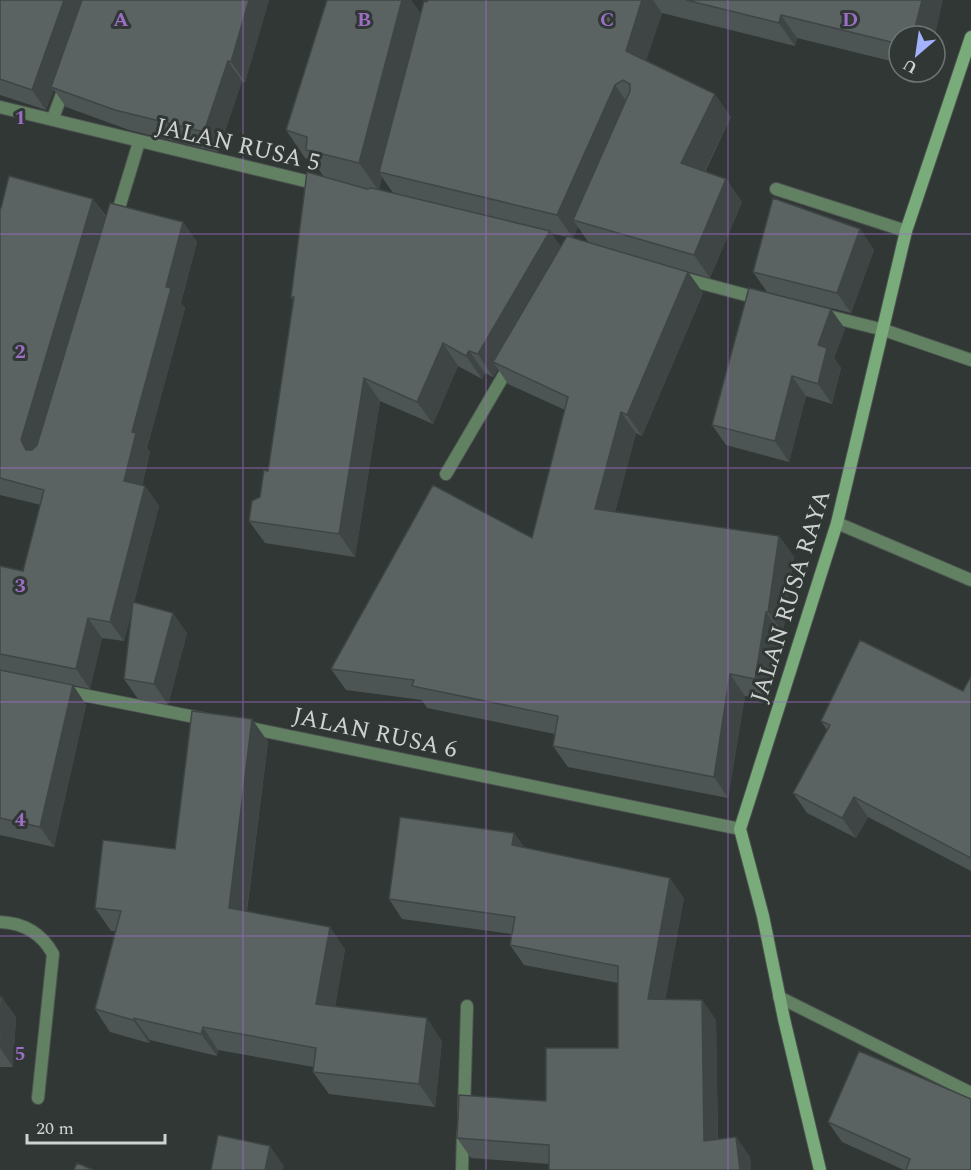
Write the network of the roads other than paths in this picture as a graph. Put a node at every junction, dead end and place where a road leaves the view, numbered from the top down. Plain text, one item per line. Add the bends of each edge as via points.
1 (971, 37) edge
2 (68, 75) edge
3 (0, 107) edge
4 (53, 118) junction
5 (139, 142) junction
6 (332, 188) edge
7 (776, 189) dead end
8 (906, 231) junction
9 (111, 234) edge
10 (667, 274) edge
11 (769, 302) edge
12 (815, 313) edge
13 (884, 330) junction
14 (518, 351) edge
15 (971, 360) edge
16 (446, 474) dead end
17 (837, 523) junction
18 (971, 580) edge
19 (46, 688) edge
20 (740, 829) junction
21 (0, 922) edge
22 (779, 997) junction
23 (467, 1006) dead end
24 (971, 1093) edge
25 (38, 1098) dead end
26 (462, 1170) edge
27 (820, 1170) edge

1 - 8 street, JALAN RUSA RAYA
2 - 4 street
3 - 4 street, JALAN RUSA 5
4 - 5 street, JALAN RUSA 5
5 - 6 street, JALAN RUSA 5 via 311,188
5 - 9 street
7 - 8 street
8 - 13 street, JALAN RUSA RAYA
10 - 11 street
12 - 13 street
13 - 15 street
13 - 17 street, JALAN RUSA RAYA
14 - 16 street
17 - 18 street
17 - 20 street, JALAN RUSA RAYA
19 - 20 street, JALAN RUSA 6
20 - 22 street
21 - 25 street via 33,930 54,954
22 - 24 street
22 - 27 street
23 - 26 street

